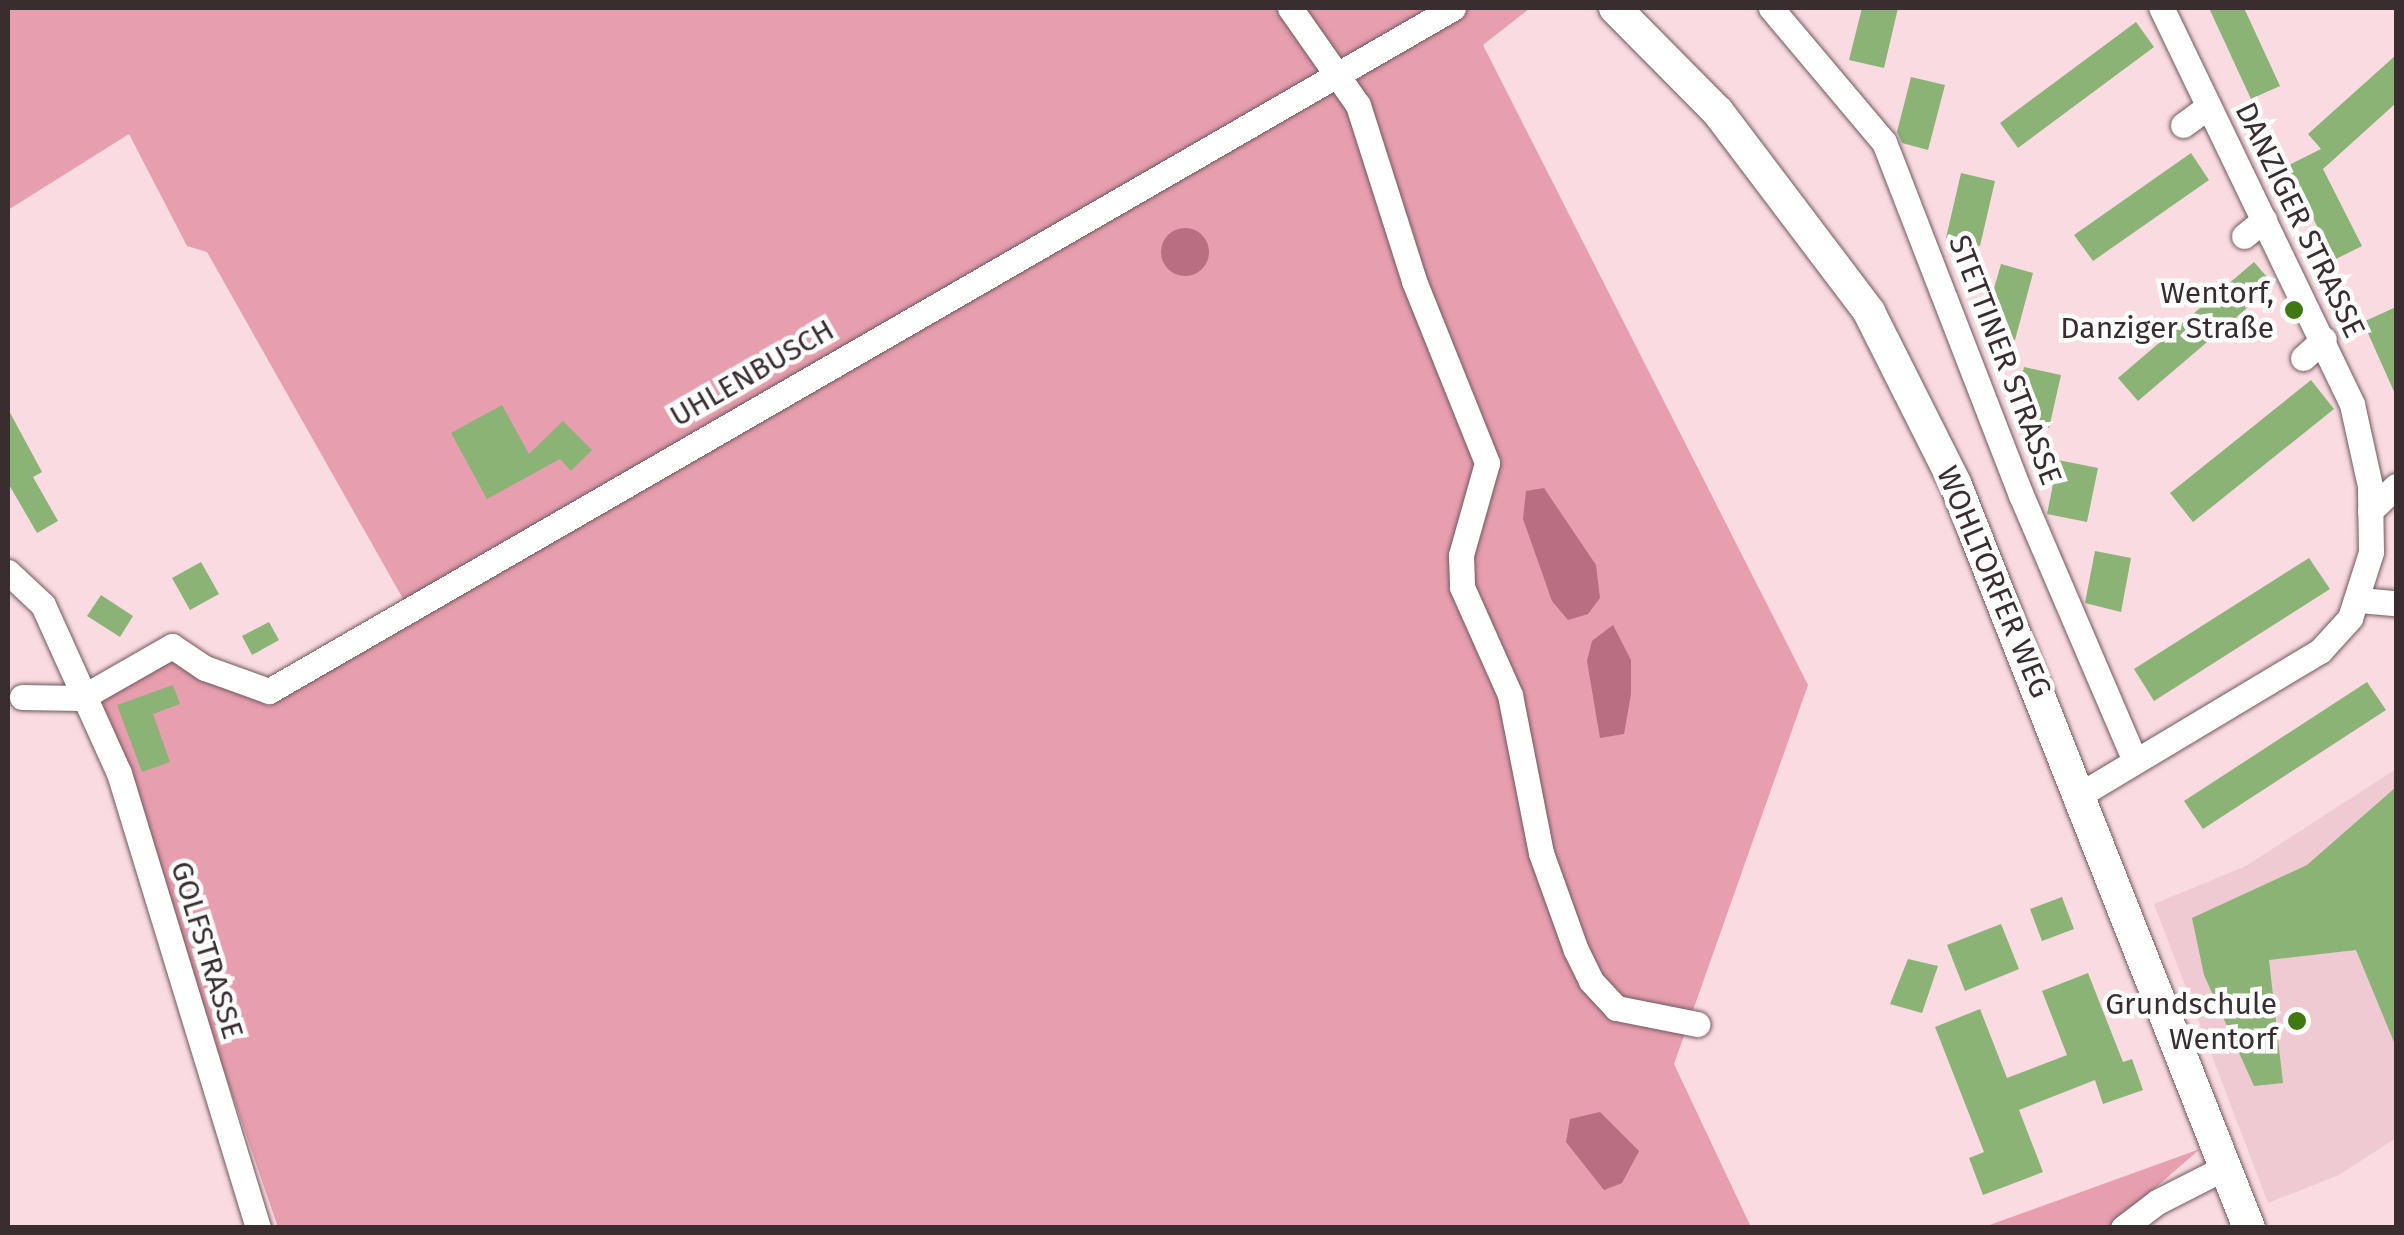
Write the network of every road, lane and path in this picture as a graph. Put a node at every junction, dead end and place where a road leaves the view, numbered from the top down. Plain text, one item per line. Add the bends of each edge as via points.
1 (1290, 8) edge
2 (1453, 8) edge
3 (1615, 8) edge
4 (1771, 8) edge
5 (2162, 8) edge
6 (1340, 73) junction
7 (2208, 107) junction
8 (2183, 125) dead end
9 (2324, 340) junction
10 (2303, 358) dead end
11 (2396, 486) edge
12 (2370, 512) junction
13 (8, 572) edge
14 (2358, 600) junction
15 (2396, 603) edge
16 (22, 697) dead end
17 (81, 698) junction
18 (2135, 761) junction
19 (2081, 794) junction
20 (1697, 1024) dead end
21 (2226, 1167) junction
22 (2133, 1223) edge
23 (258, 1228) edge
24 (2250, 1228) edge

1 - 6 street
2 - 6 street, UHLENBUSCH
3 - 19 main road, WOHLTORFER WEG via 1718,112 1868,312 1955,482
4 - 18 street, STETTINER STRASSE via 1884,142 2021,496
5 - 7 street, DANZIGER STRASSE
6 - 17 street, UHLENBUSCH via 269,691 205,668 172,646
6 - 20 street via 1358,104 1414,281 1487,463 1461,555 1462,587 1510,695 1541,853 1576,950 1616,1008
7 - 8 street
7 - 9 street, DANZIGER STRASSE via 2254,228
9 - 10 street
9 - 12 street, DANZIGER STRASSE via 2352,404
11 - 12 street
12 - 14 street, DANZIGER STRASSE via 2370,552
13 - 17 street, GOLFSTRASSE via 43,605
14 - 15 street
14 - 18 street, DANZIGER STRASSE via 2320,651
16 - 17 street
17 - 23 street, GOLFSTRASSE via 118,773
18 - 19 street, DANZIGER STRASSE
19 - 21 main road, WOHLTORFER WEG
21 - 22 street
21 - 24 main road, WOHLTORFER WEG

